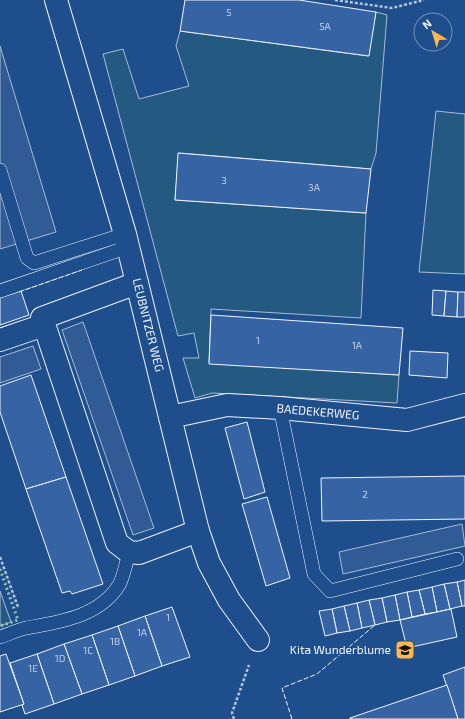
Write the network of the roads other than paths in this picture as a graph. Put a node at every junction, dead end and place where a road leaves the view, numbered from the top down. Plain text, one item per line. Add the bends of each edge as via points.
1 (56, 0) edge
2 (0, 170) edge
3 (127, 240) junction
4 (137, 283) junction
5 (0, 291) edge
6 (44, 325) junction
7 (0, 340) edge
8 (465, 405) edge
9 (280, 408) junction
10 (170, 417) junction
11 (198, 531) junction
12 (129, 552) junction
13 (457, 559) dead end
14 (0, 636) edge
15 (258, 640) road end

1 - 3 street, LEUBNITZER WEG
2 - 3 lane via 27,258 34,263
3 - 4 street, LEUBNITZER WEG
3 - 5 lane
4 - 6 street via 42,318
4 - 10 street, LEUBNITZER WEG
6 - 7 street
6 - 12 street via 117,543
8 - 9 street, BAEDEKERWEG via 407,420
9 - 10 street, BAEDEKERWEG via 227,405
9 - 13 lane via 314,574 330,591
10 - 11 street, LEUBNITZER WEG
11 - 12 street via 139,553
11 - 15 street, LEUBNITZER WEG via 209,563 229,600
12 - 14 lane via 118,585 108,597 93,608 50,625 26,628

